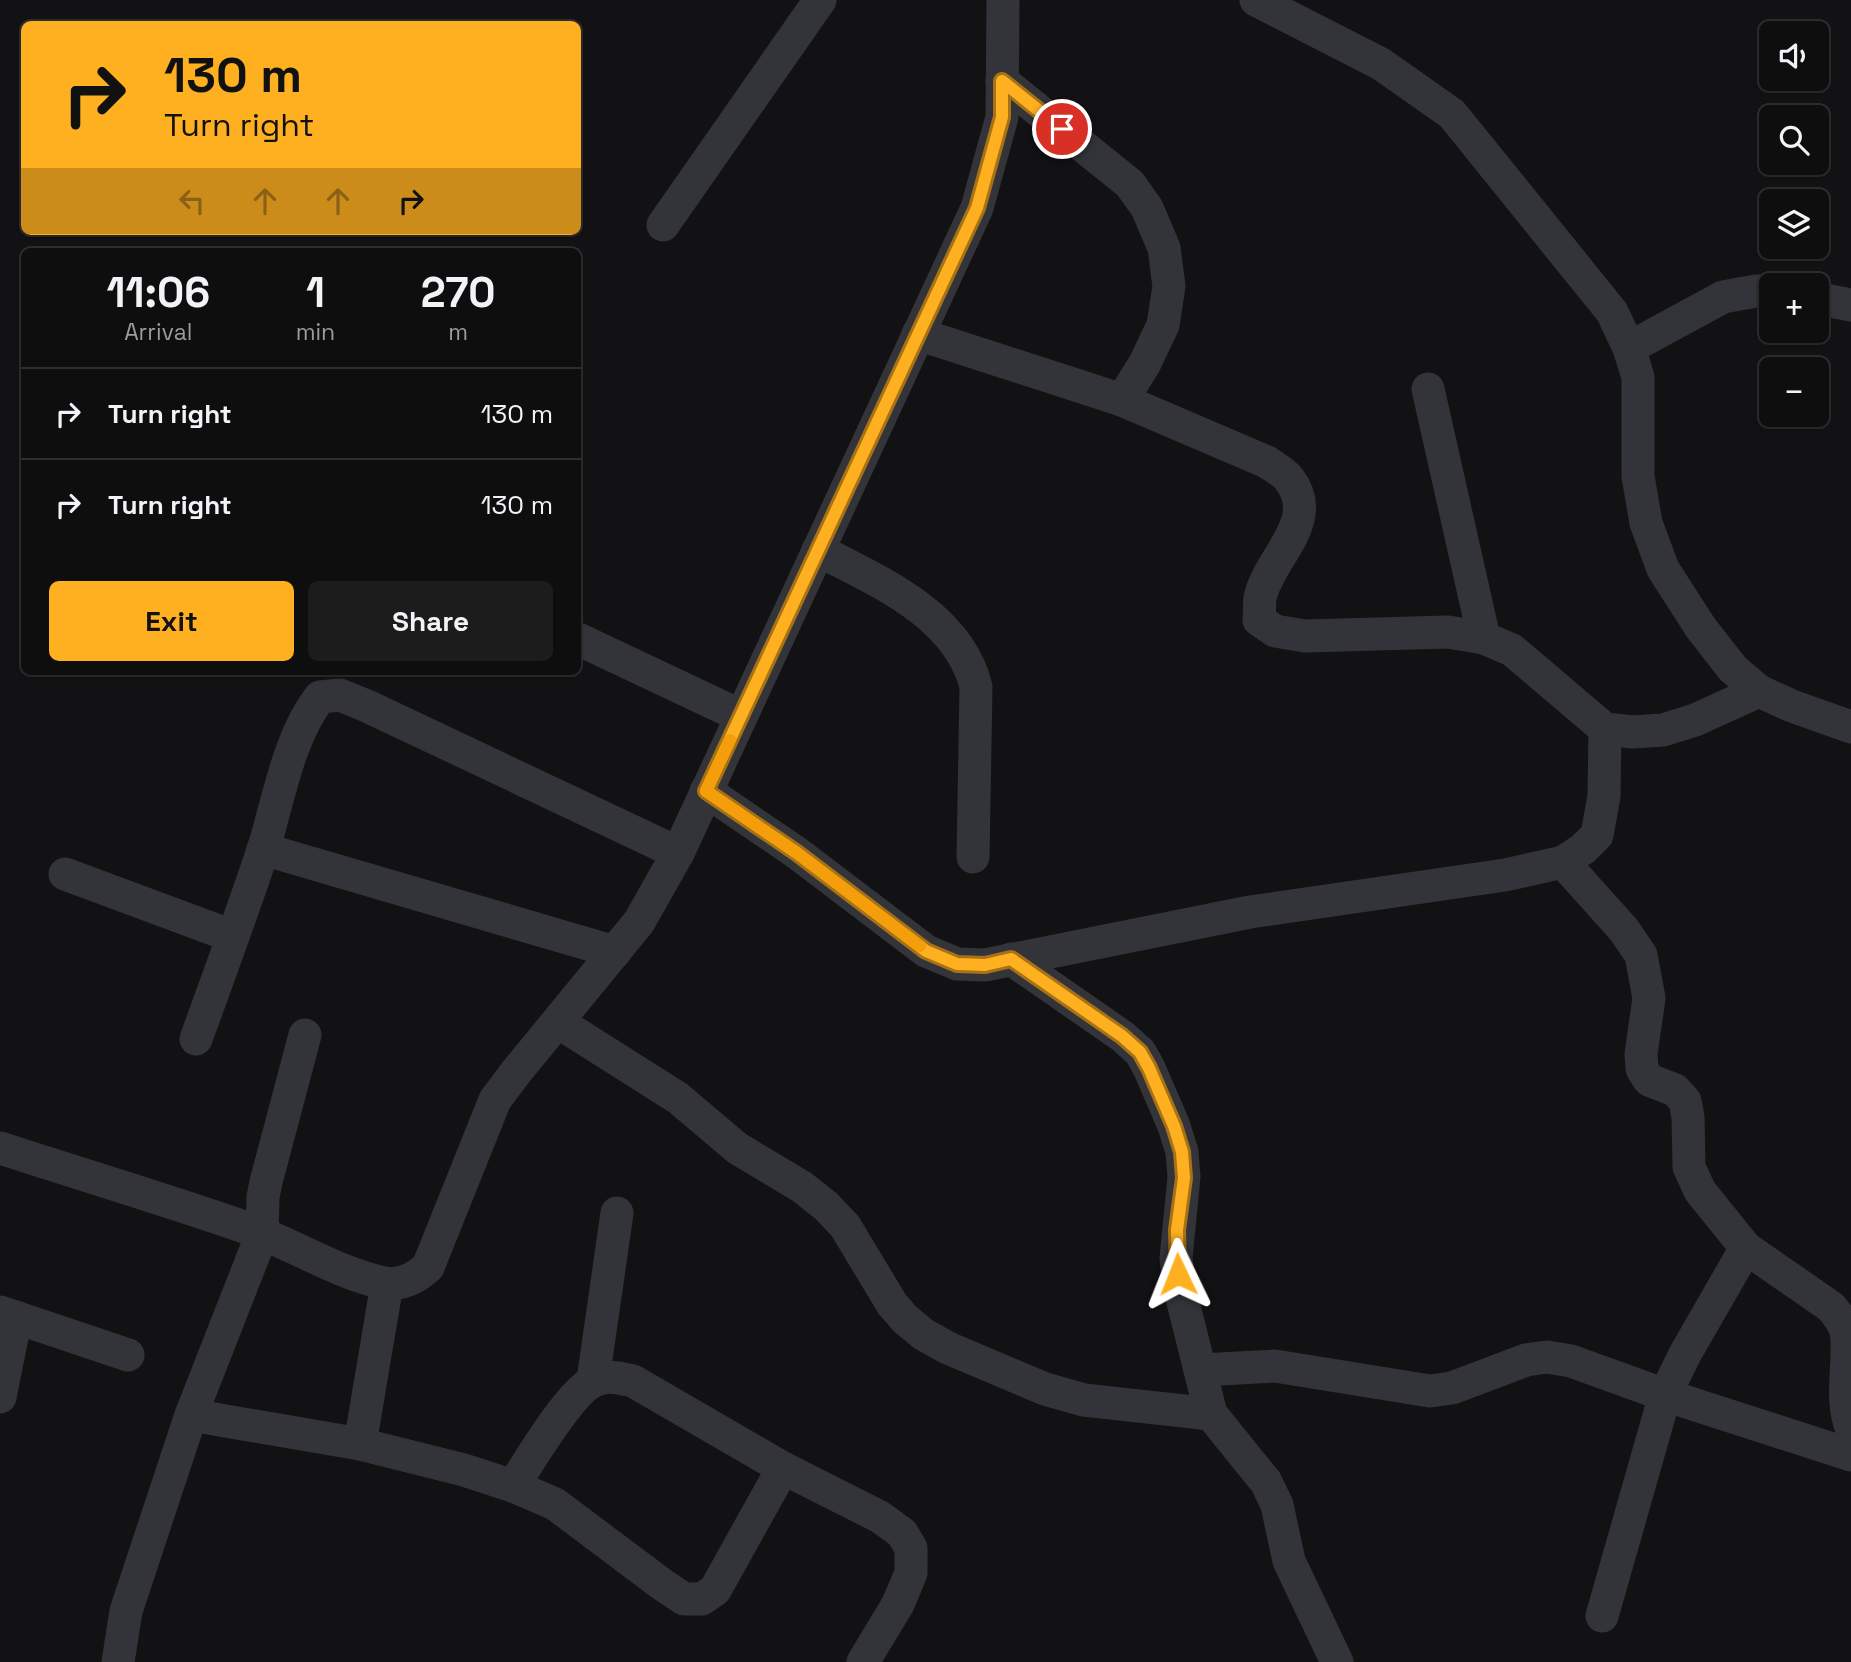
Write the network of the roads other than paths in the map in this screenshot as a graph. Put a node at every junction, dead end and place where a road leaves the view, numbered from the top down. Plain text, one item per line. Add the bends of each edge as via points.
1 (820, 0) edge
2 (1003, 0) edge
3 (1256, 0) edge
4 (1002, 81) junction
5 (663, 225) dead end
6 (1759, 291) edge
7 (1829, 301) edge
8 (1851, 306) edge
9 (918, 334) junction
10 (1629, 348) junction
11 (1428, 389) dead end
12 (1122, 400) junction
13 (818, 550) junction
14 (1484, 638) junction
15 (581, 640) edge
16 (1759, 691) junction
17 (741, 716) junction
18 (1851, 727) edge
19 (1605, 729) junction
20 (706, 791) junction
21 (263, 849) junction
22 (678, 853) junction
23 (973, 857) dead end
24 (1563, 862) junction
25 (65, 874) dead end
26 (232, 936) junction
27 (615, 952) junction
28 (1011, 959) junction
29 (558, 1022) junction
30 (305, 1035) dead end
31 (196, 1039) dead end
32 (0, 1148) edge
33 (617, 1213) dead end
34 (246, 1228) junction
35 (1746, 1248) junction
36 (387, 1284) junction
37 (8, 1315) edge
38 (128, 1355) dead end
39 (1200, 1370) junction
40 (593, 1380) junction
41 (1665, 1395) junction
42 (0, 1397) edge
43 (1212, 1414) junction
44 (191, 1415) junction
45 (1851, 1427) edge
46 (360, 1444) junction
47 (1851, 1455) edge
48 (783, 1468) junction
49 (513, 1486) junction
50 (1602, 1616) dead end
51 (118, 1662) edge
52 (863, 1662) edge
53 (1337, 1662) edge

1 - 5 street
2 - 4 street
3 - 10 street via 1381,64 1451,114 1612,312
4 - 9 street via 1002,117 977,208
4 - 12 street via 1130,184 1147,208 1164,248 1168,286 1163,325
6 - 10 street via 1723,297
7 - 8 street
9 - 12 street
9 - 13 street
10 - 16 street via 1638,377 1638,476 1646,523 1663,569 1733,669
11 - 14 street
12 - 14 street via 1267,463 1289,477 1300,499 1298,527 1260,598 1259,620 1275,631 1305,636 1448,632
13 - 17 street
13 - 23 street via 918,607 940,625 972,670 976,687
14 - 19 street via 1512,650
15 - 17 street
16 - 18 street
16 - 19 street via 1663,730
17 - 20 street
19 - 24 street via 1604,796 1597,835
20 - 22 street
20 - 28 street via 926,951 957,964 985,965
21 - 22 street via 308,712 320,697 340,695
21 - 26 street
21 - 27 street
22 - 27 street via 639,922
24 - 28 street via 1505,875 1250,912
24 - 35 street via 1641,955 1650,998 1642,1069 1649,1080 1675,1090 1685,1101 1693,1179
25 - 26 street
26 - 31 street
27 - 29 street
28 - 39 street via 1122,1036 1149,1068 1182,1152 1176,1258
29 - 36 street via 495,1100 428,1268 418,1277
29 - 43 street via 678,1098 737,1148 827,1206 845,1226 892,1304 923,1334 1045,1389 1084,1400
30 - 34 street via 263,1197
32 - 34 street
33 - 40 street
34 - 36 street via 347,1272
34 - 44 street
35 - 41 street
35 - 45 street via 1840,1318 1846,1331 1845,1391
36 - 46 street
37 - 38 street
37 - 42 street
39 - 41 street via 1275,1366 1430,1391 1547,1357 1571,1361
39 - 43 street
40 - 48 street via 611,1376 633,1381
40 - 49 street via 572,1399
41 - 47 street
41 - 50 street
43 - 53 street via 1266,1482 1278,1505 1289,1561
44 - 46 street
44 - 51 street via 126,1611
46 - 49 street
48 - 49 street via 715,1590 702,1599 684,1599 555,1504
48 - 52 street via 880,1517 902,1533 911,1548 911,1573 898,1604

